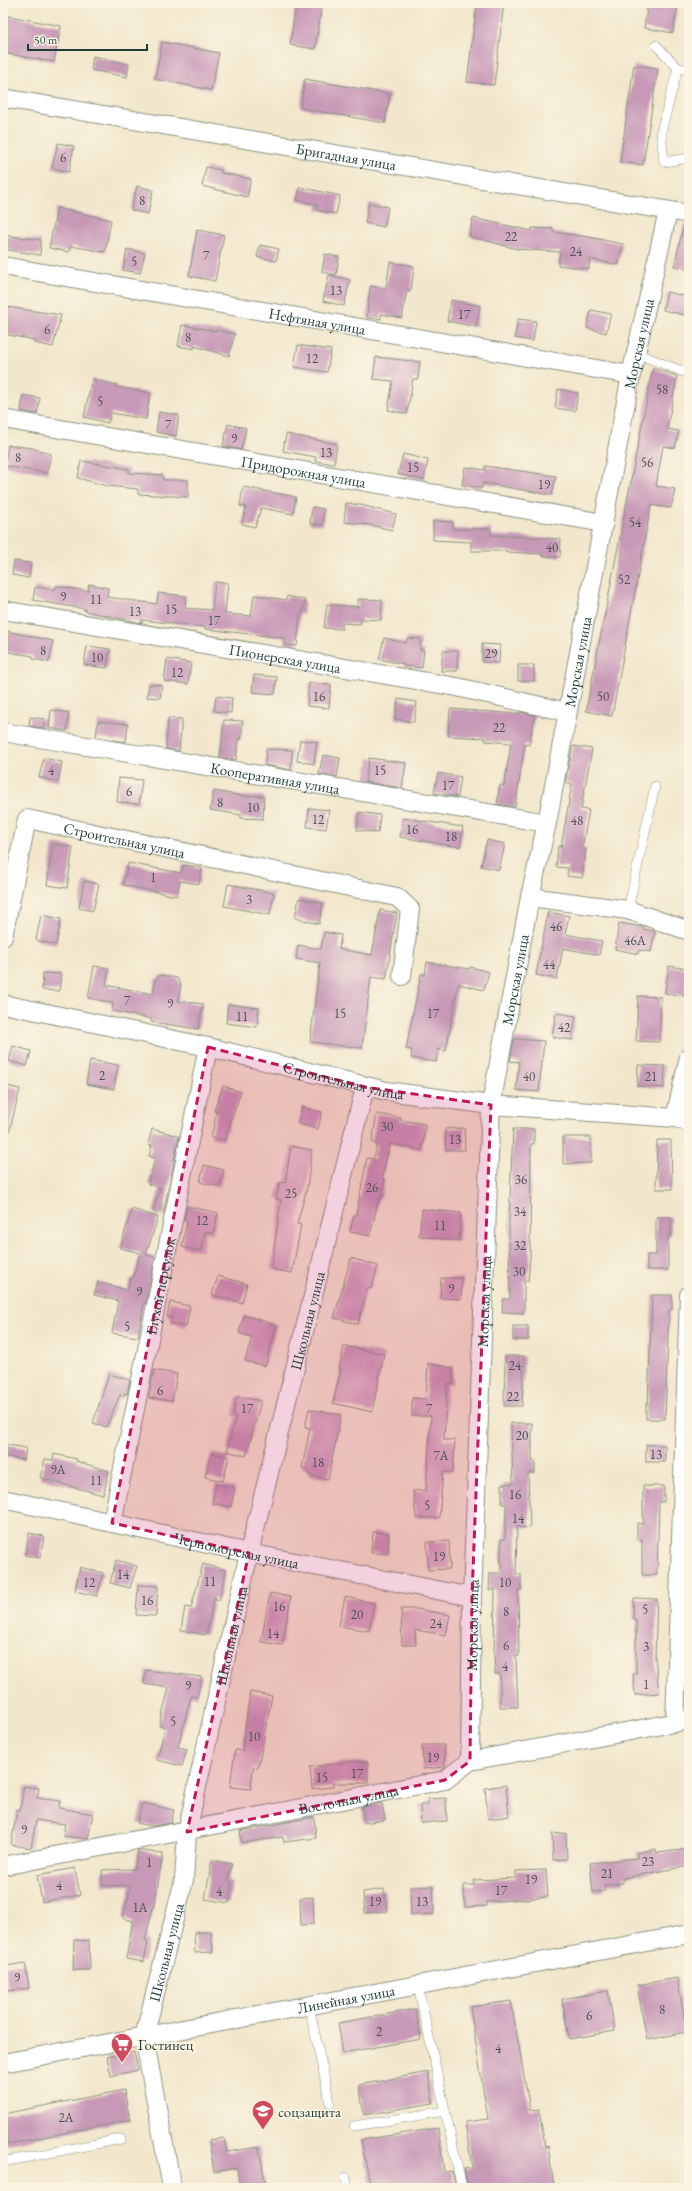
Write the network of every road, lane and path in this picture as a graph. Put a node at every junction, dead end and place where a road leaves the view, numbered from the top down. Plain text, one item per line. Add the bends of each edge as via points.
1 (656, 45) dead end
2 (678, 68) junction
3 (689, 70) edge
4 (3, 98) edge
5 (689, 158) edge
6 (668, 210) junction
7 (689, 214) edge
8 (3, 266) edge
9 (636, 353) junction
10 (689, 374) edge
11 (631, 375) junction
12 (3, 419) edge
13 (604, 523) junction
14 (3, 610) edge
15 (567, 712) junction
16 (3, 732) edge
17 (655, 786) dead end
18 (547, 824) junction
19 (530, 897) junction
20 (628, 910) junction
21 (689, 931) edge
22 (3, 937) edge
23 (402, 976) dead end
24 (3, 1004) edge
25 (208, 1047) junction
26 (689, 1057) edge
27 (365, 1087) junction
28 (491, 1105) junction
29 (682, 1120) edge
30 (689, 1295) edge
31 (3, 1499) edge
32 (112, 1524) junction
33 (249, 1553) junction
34 (472, 1596) junction
35 (682, 1722) edge
36 (470, 1761) junction
37 (187, 1832) junction
38 (3, 1866) edge
39 (689, 1934) edge
40 (418, 1986) junction
41 (309, 2006) junction
42 (144, 2037) junction
43 (3, 2063) edge
44 (330, 2103) dead end
45 (445, 2111) junction
46 (354, 2126) dead end
47 (121, 2138) dead end
48 (3, 2162) edge
49 (346, 2177) dead end
50 (172, 2188) edge
51 (348, 2188) edge
52 (462, 2188) edge

1 - 2 lane
2 - 3 lane
2 - 5 lane via 661,132 664,162
4 - 6 street, Бригадная улица
6 - 7 street, Бригадная улица
6 - 9 street, Морская улица
8 - 11 street, Нефтяная улица
9 - 10 lane
9 - 11 street, Морская улица
11 - 13 street, Морская улица
12 - 13 street, Придорожная улица
13 - 15 street, Морская улица
14 - 15 street, Пионерская улица via 457,687
15 - 18 street, Морская улица
16 - 18 street, Кооперативная улица
17 - 20 lane
18 - 19 street, Морская улица
19 - 20 street
19 - 28 street, Морская улица
20 - 21 street
22 - 23 street, Строительная улица via 27,819 397,897 410,910
24 - 25 street, Строительная улица
25 - 27 street, Строительная улица
25 - 32 street, Глухой переулок
26 - 29 street
27 - 28 street, Строительная улица
27 - 33 street, Школьная улица
28 - 29 street, Строительная улица
28 - 34 street, Морская улица
30 - 35 street
31 - 32 street, Черноморская улица
32 - 33 street, Черноморская улица
33 - 34 street, Черноморская улица
33 - 37 street, Школьная улица
34 - 36 street, Морская улица
35 - 36 street, Восточная улица
36 - 37 street, Восточная улица via 444,1780
37 - 38 street, Восточная улица
37 - 42 street, Школьная улица via 184,1880
39 - 40 street, Линейная улица
40 - 41 street, Линейная улица
40 - 45 lane
41 - 42 street, Линейная улица
41 - 44 lane
42 - 43 street, Линейная улица
42 - 50 street, Школьная улица
45 - 46 lane
45 - 52 lane
47 - 48 lane
49 - 51 lane

